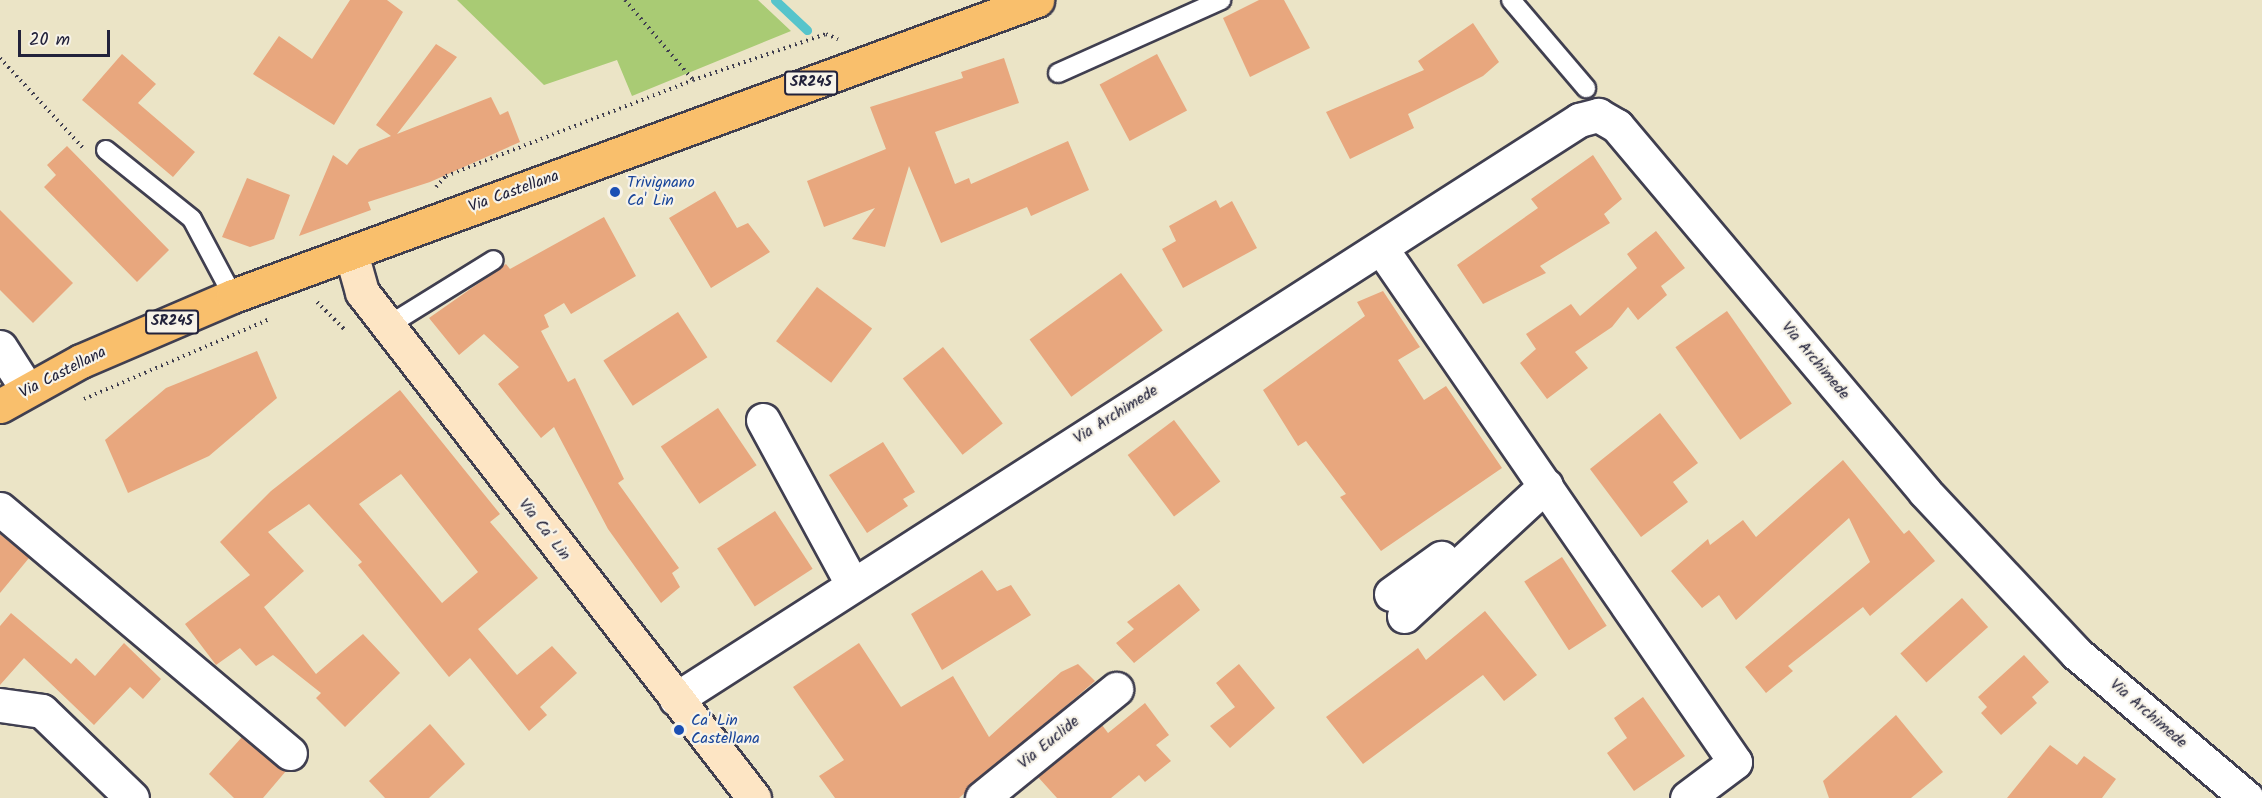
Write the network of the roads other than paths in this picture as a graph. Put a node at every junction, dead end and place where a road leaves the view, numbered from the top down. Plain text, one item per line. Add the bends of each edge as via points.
1 (1037, 0) edge
2 (1221, 0) edge
3 (1511, 0) edge
4 (1058, 73) dead end
5 (1586, 88) dead end
6 (98, 152) road end
7 (1381, 248) junction
8 (351, 253) junction
9 (494, 260) dead end
10 (233, 297) junction
11 (389, 325) junction
12 (0, 347) edge
13 (13, 398) edge
14 (763, 420) dead end
15 (1546, 485) junction
16 (0, 509) edge
17 (851, 582) junction
18 (1398, 605) dead end
19 (1116, 689) dead end
20 (676, 699) junction
21 (0, 705) edge
22 (290, 753) dead end
23 (2214, 788) edge
24 (132, 798) edge
25 (754, 798) edge
26 (982, 798) edge
27 (1687, 798) edge
28 (2247, 798) edge

1 - 8 main road, Via Castellana / SR245
2 - 4 lane
3 - 5 lane
6 - 10 lane via 192,219
7 - 15 street
7 - 17 street, Via Archimede
7 - 23 street, Via Archimede via 1579,120 1607,119 1925,492 2076,652
8 - 10 main road, Via Castellana / SR245
8 - 11 street, Via Ca' Lin via 362,292
9 - 11 lane
10 - 13 main road, Via Castellana / SR245
11 - 20 street, Via Ca' Lin via 445,385
12 - 13 street
14 - 17 street
15 - 18 street
15 - 27 street via 1735,762
16 - 22 street
17 - 20 street, Via Archimede
19 - 26 street, Via Euclide
20 - 25 street, Via Ca' Lin
21 - 24 street via 42,711
23 - 28 street, Via Archimede

